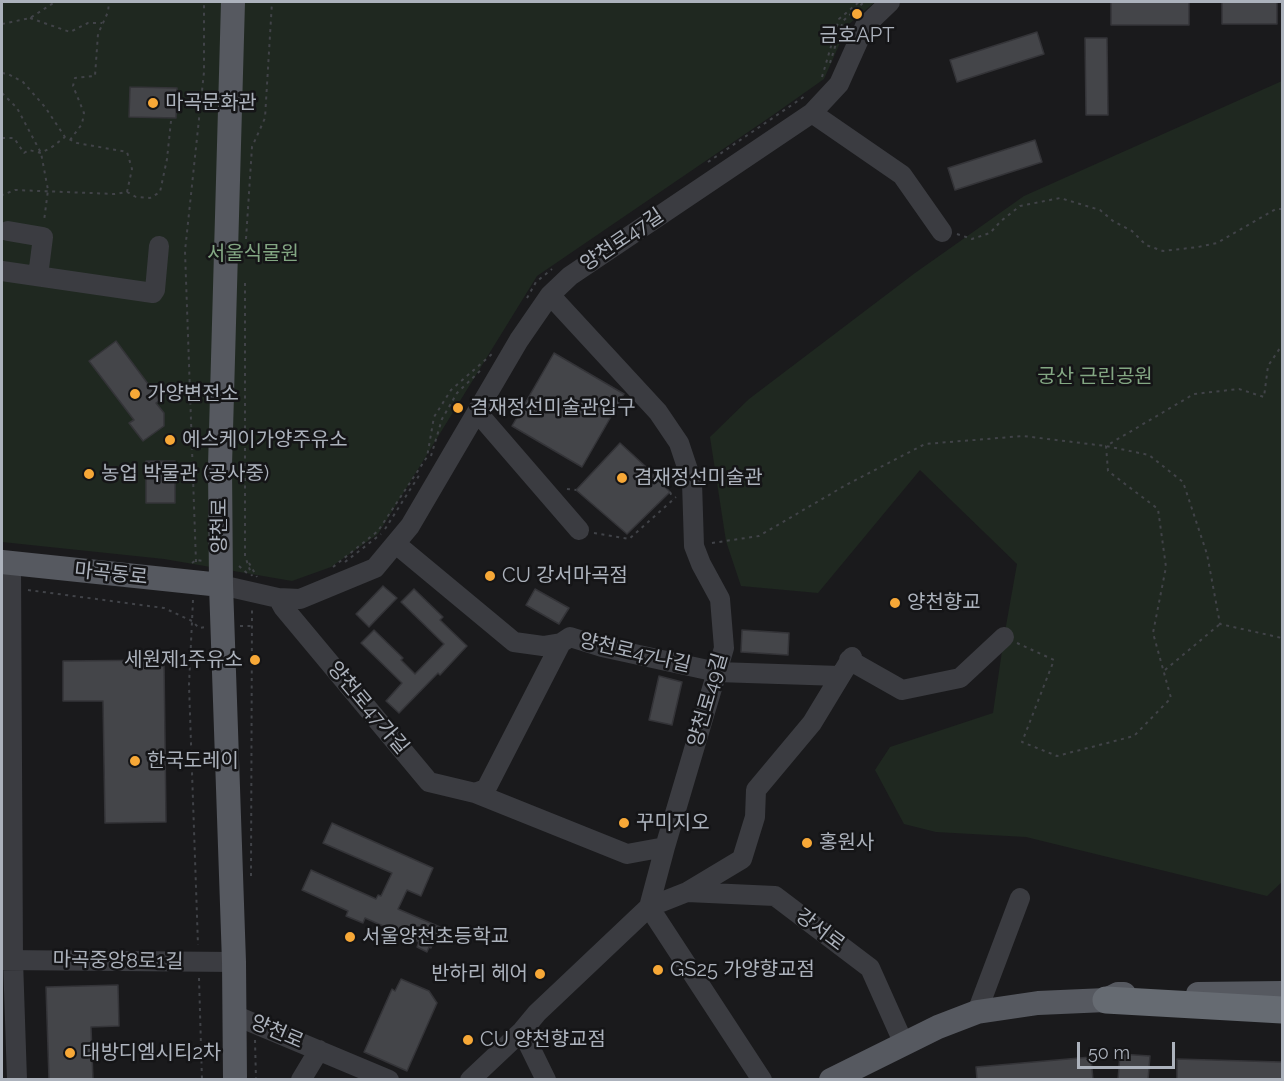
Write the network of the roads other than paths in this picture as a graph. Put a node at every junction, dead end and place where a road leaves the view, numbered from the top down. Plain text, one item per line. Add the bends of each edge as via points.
1 (233, 2) edge
2 (890, 2) edge
3 (812, 113) junction
4 (8, 231) dead end
5 (942, 232) road end
6 (159, 246) dead end
7 (2, 271) edge
8 (38, 276) junction
9 (550, 295) junction
10 (477, 412) junction
11 (579, 530) road end
12 (396, 544) junction
13 (6, 563) edge
14 (221, 585) junction
15 (278, 598) junction
16 (1004, 637) road end
17 (561, 643) junction
18 (847, 664) junction
19 (717, 672) junction
20 (475, 793) junction
21 (665, 847) junction
22 (687, 892) junction
23 (1020, 898) dead end
24 (649, 907) junction
25 (7, 960) edge
26 (234, 962) junction
27 (1282, 993) edge
28 (1106, 1000) junction
29 (1282, 1010) edge
30 (977, 1012) junction
31 (244, 1019) junction
32 (1282, 1019) edge
33 (522, 1031) junction
34 (904, 1044) junction
35 (319, 1050) junction
36 (17, 1080) edge
37 (235, 1080) edge
38 (301, 1080) edge
39 (389, 1080) edge
40 (470, 1080) edge
41 (546, 1080) edge
42 (762, 1080) edge
43 (831, 1080) edge

1 - 14 main road, 양천로 via 220,466
2 - 3 street, 양천로47길 via 865,26 839,84
3 - 5 street via 902,175
3 - 9 street, 양천로47길 via 570,276
4 - 8 street via 43,237
6 - 8 street via 153,293
7 - 8 street
9 - 10 street, 양천로47길 via 519,339
9 - 19 street, 양천로49길 via 658,412 679,443 692,482 694,546 720,600 724,648
10 - 11 street
10 - 12 street, 양천로47길
12 - 15 street, 양천로47길 via 375,568 300,599
12 - 17 street, 양천로47나길 via 514,642 543,646
13 - 14 main road, 마곡동로
13 - 25 street via 12,588
14 - 15 street, 양천로47길
14 - 26 main road, 양천로
15 - 20 street, 양천로47가길 via 429,782
16 - 18 street, 양천로47나길 via 960,678 902,690
17 - 19 street, 양천로47나길 via 570,637
17 - 20 street via 486,789
18 - 19 street, 양천로47나길
18 - 22 street via 812,723 756,790 755,817 742,859
19 - 21 street, 양천로49길
20 - 21 street, 양천로47가길 via 627,854
21 - 24 street, 양천로49길
22 - 24 street
22 - 34 street, 강서로 via 775,896 870,968
23 - 30 street
24 - 33 street
24 - 42 street
25 - 26 street, 마곡중앙8로1길
25 - 36 street
26 - 31 main road, 양천로
27 - 28 main road via 1118,994
28 - 29 highway
28 - 30 main road via 1038,1002
28 - 32 main road via 1125,1009
30 - 34 main road
31 - 35 street, 양천로
31 - 37 main road, 양천로
33 - 40 street
33 - 41 street
34 - 43 main road
35 - 38 street, 양천로
35 - 39 street, 양천로

